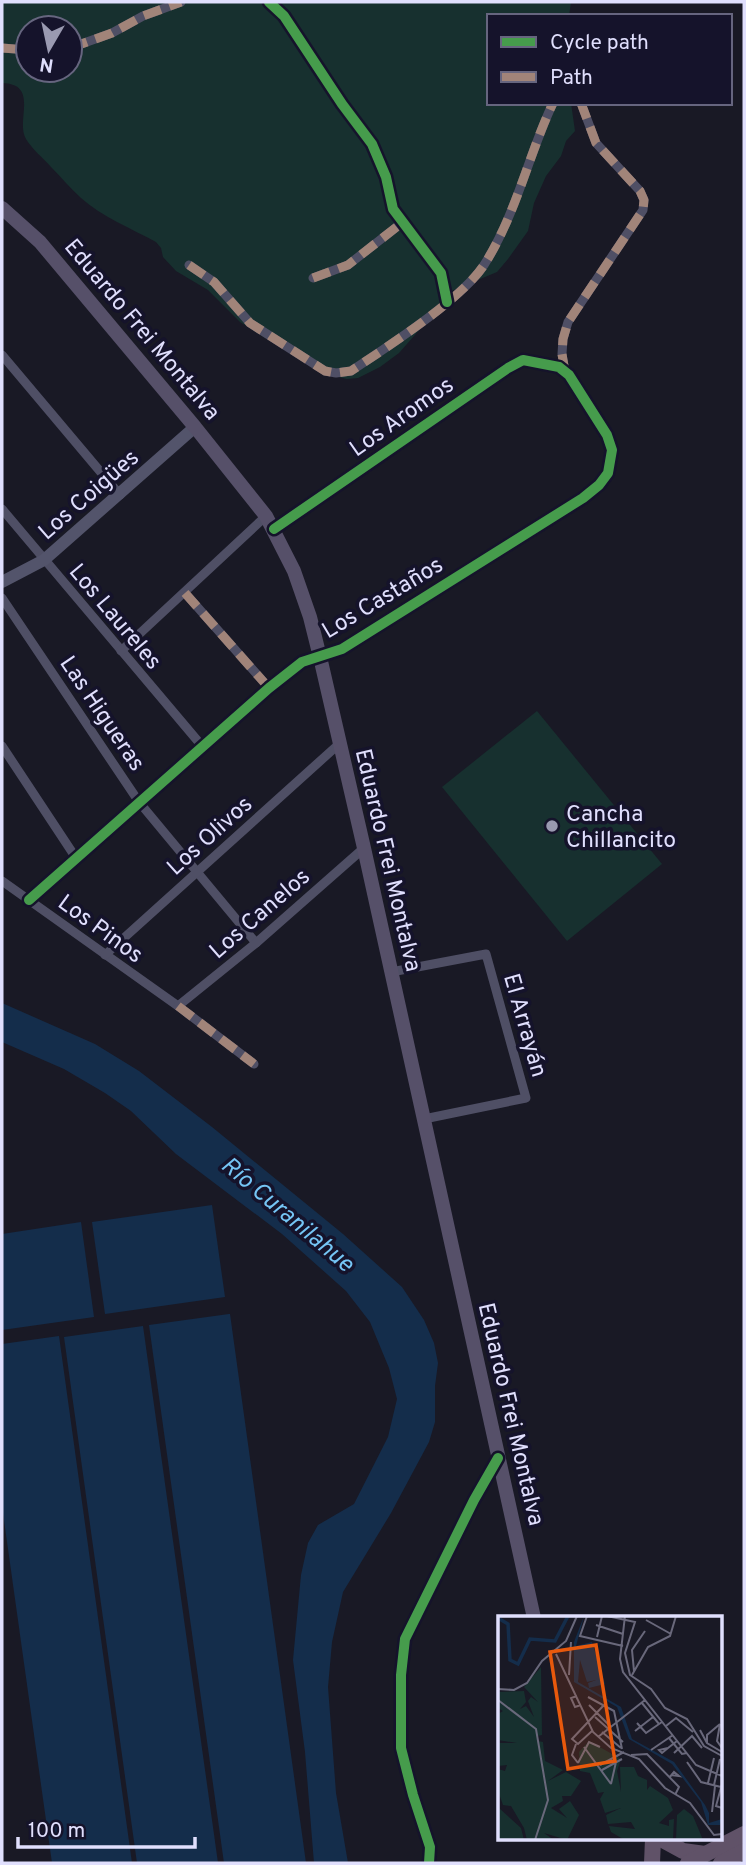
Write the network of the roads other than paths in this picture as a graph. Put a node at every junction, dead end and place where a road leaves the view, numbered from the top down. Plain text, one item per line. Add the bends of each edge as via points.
1 (181, 2) edge
2 (269, 2) edge
3 (84, 43) edge
4 (553, 105) edge
5 (582, 105) edge
6 (2, 208) edge
7 (403, 222) junction
8 (189, 265) dead end
9 (313, 278) dead end
10 (447, 302) junction
11 (2, 355) edge
12 (562, 370) junction
13 (195, 427) junction
14 (120, 495) junction
15 (2, 509) edge
16 (270, 523) junction
17 (44, 560) junction
18 (2, 582) edge
19 (185, 593) junction
20 (2, 598) edge
21 (121, 651) junction
22 (320, 657) junction
23 (269, 688) junction
24 (339, 744) junction
25 (2, 746) edge
26 (202, 747) junction
27 (139, 802) junction
28 (364, 848) junction
29 (76, 858) junction
30 (197, 872) junction
31 (2, 881) edge
32 (29, 900) junction
33 (256, 943) junction
34 (105, 955) junction
35 (391, 972) junction
36 (178, 1006) junction
37 (254, 1064) dead end
38 (424, 1119) junction
39 (498, 1458) junction
40 (534, 1616) edge
41 (744, 1834) edge
42 (653, 1840) edge
43 (663, 1840) edge
44 (744, 1851) edge
45 (714, 1858) edge
46 (429, 1863) edge
47 (652, 1863) edge
48 (688, 1863) edge

1 - 3 street
2 - 7 street via 284,16 372,144 393,209
4 - 10 street via 515,203 484,264
5 - 12 street via 596,143 644,200 643,209 568,322
6 - 13 main road, Eduardo Frei Montalva via 40,242
7 - 9 street via 348,265
7 - 10 street via 441,273
8 - 10 street via 214,282 250,323 325,371 336,373 351,371
11 - 14 street
12 - 16 street, Los Aromos via 523,360
12 - 22 street, Los Castaños via 607,435 612,450 608,473 598,485 342,649
13 - 14 street, Los Coigües
13 - 16 main road, Eduardo Frei Montalva
14 - 17 street, Los Coigües
15 - 17 street, Los Laureles
16 - 19 street, Los Aromos
16 - 22 main road, Eduardo Frei Montalva via 303,594
17 - 18 street, Los Coigües
17 - 21 street, Los Laureles
19 - 21 street, Los Aromos
19 - 23 street
20 - 27 street, Las Higueras
21 - 26 street, Los Laureles
22 - 23 street, Los Castaños via 302,662
22 - 24 main road, Eduardo Frei Montalva
23 - 26 street, Los Castaños
24 - 28 main road, Eduardo Frei Montalva
24 - 30 street, Los Olivos
25 - 29 street
26 - 27 street, Los Castaños
27 - 29 street, Los Castaños
27 - 30 street, Las Higueras
28 - 33 street, Los Canelos
28 - 35 main road, Eduardo Frei Montalva
29 - 32 street, Los Castaños
30 - 33 street, Las Higueras
30 - 34 street, Los Olivos
31 - 32 street, Los Pinos
32 - 34 street, Los Pinos
33 - 36 street, Los Canelos
34 - 36 street, Los Pinos
35 - 38 main road, Eduardo Frei Montalva
35 - 38 street, El Arrayán via 486,954 526,1098
36 - 37 street, Los Pinos
38 - 39 main road, Eduardo Frei Montalva
39 - 40 main road, Eduardo Frei Montalva
39 - 46 street via 405,1639 401,1748 430,1847
41 - 45 highway
42 - 47 highway
43 - 45 highway via 683,1851
44 - 45 highway
45 - 48 highway

